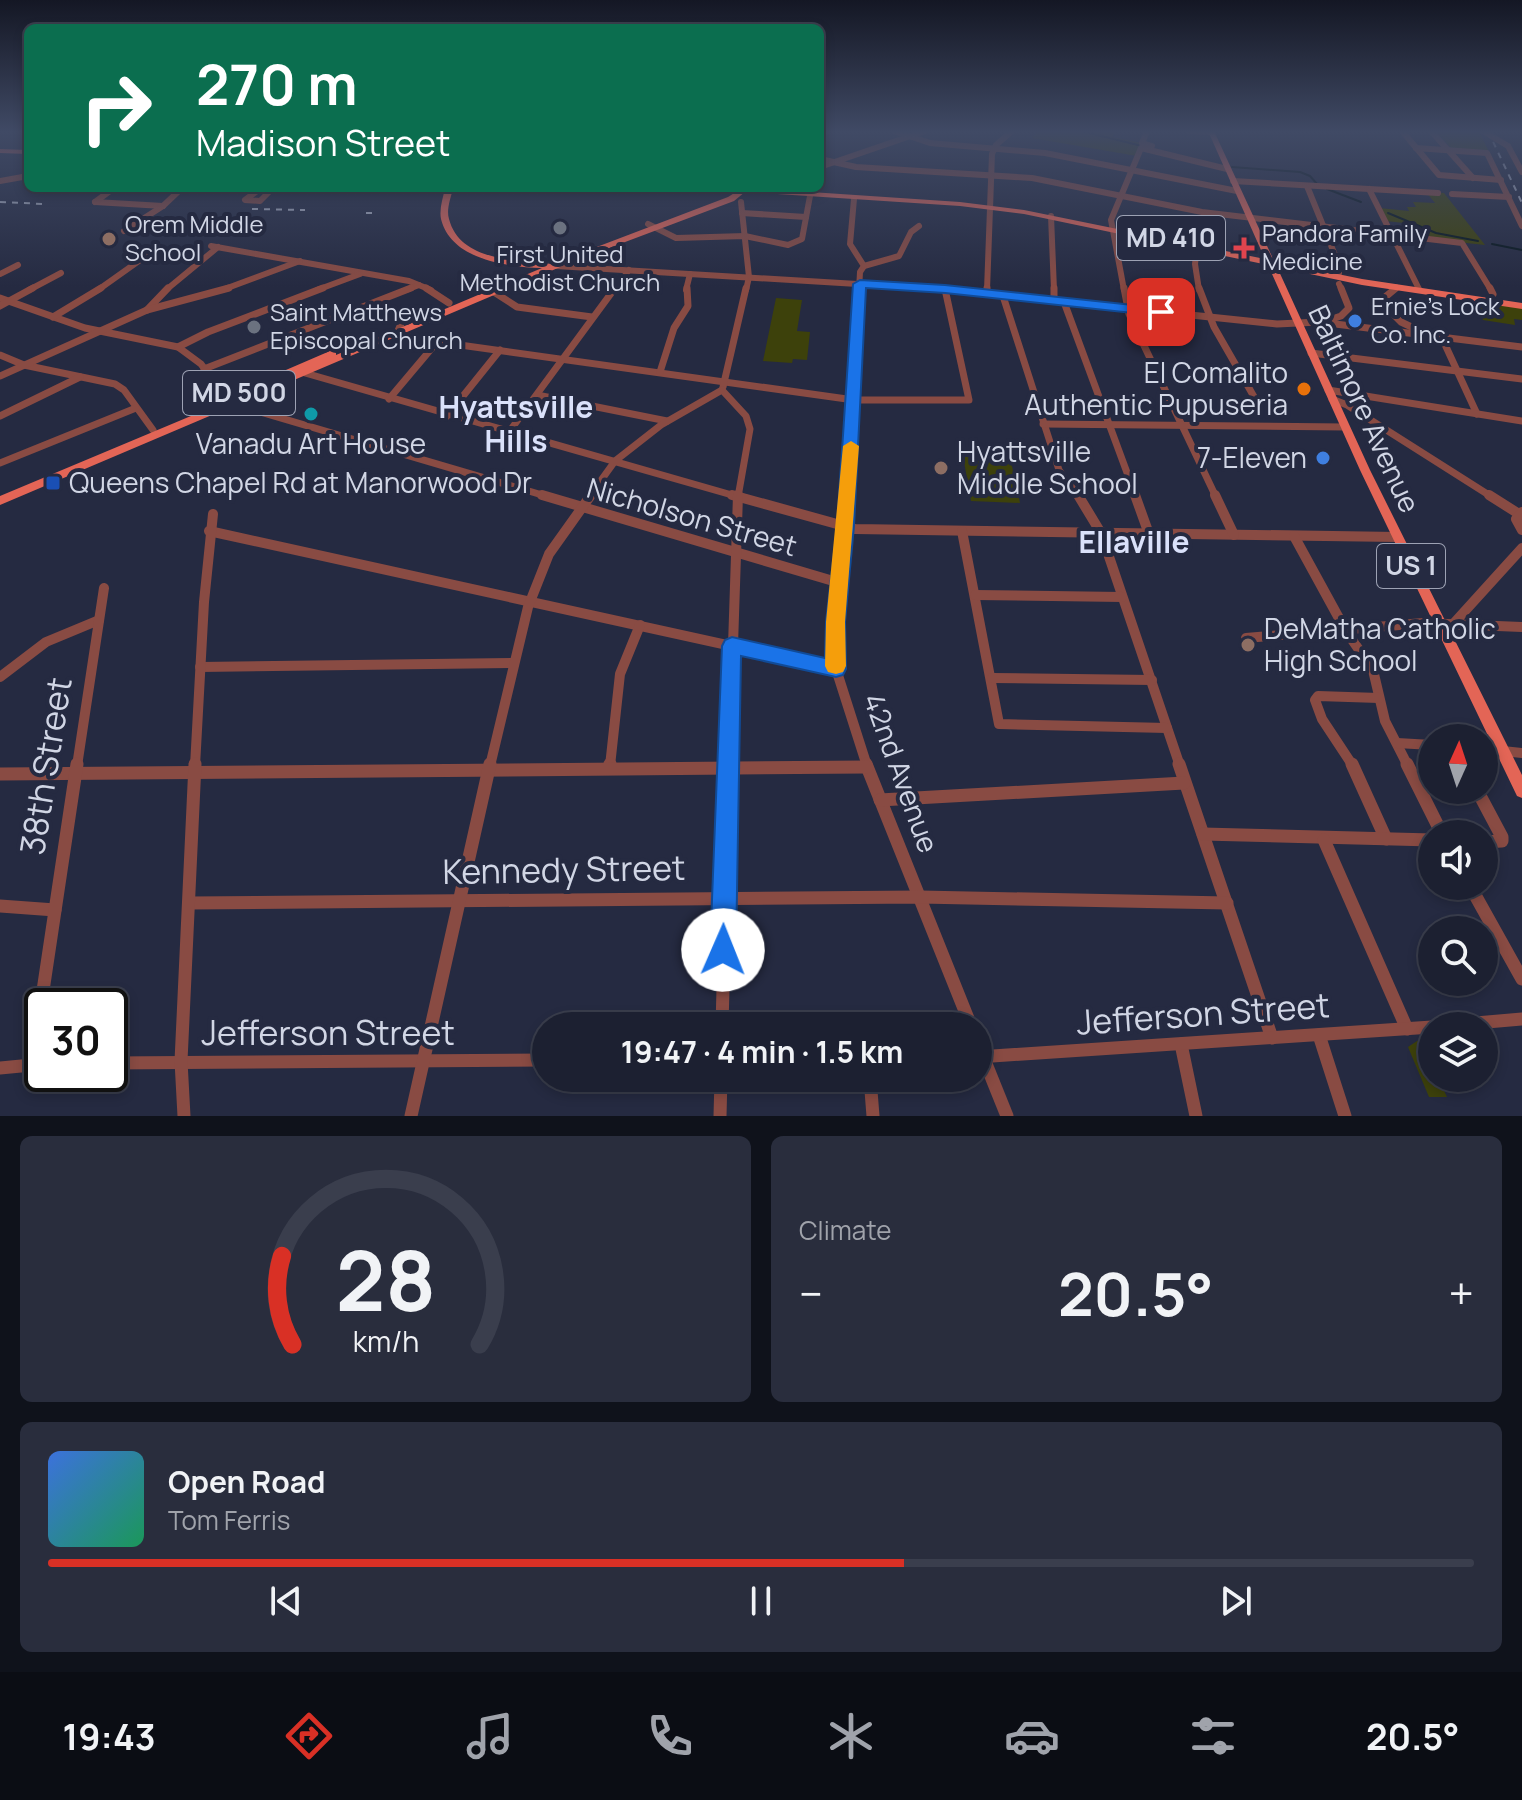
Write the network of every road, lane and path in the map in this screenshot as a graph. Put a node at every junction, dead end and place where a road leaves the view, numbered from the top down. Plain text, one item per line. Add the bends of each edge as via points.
1 (990, 183) edge
2 (1060, 183) edge
3 (1126, 183) edge
4 (1195, 183) edge
5 (1234, 183) edge
6 (1264, 183) edge
7 (1502, 183) edge
8 (1307, 186) junction
9 (1369, 189) junction
10 (1237, 191) junction
11 (109, 192) edge
12 (178, 192) edge
13 (256, 192) edge
14 (269, 192) edge
15 (448, 192) edge
16 (456, 192) edge
17 (716, 192) edge
18 (734, 192) edge
19 (740, 192) edge
20 (773, 192) edge
21 (813, 192) edge
22 (1438, 193) dead end
23 (793, 194) junction
24 (1452, 194) dead end
25 (810, 196) junction
26 (1120, 196) junction
27 (1509, 197) junction
28 (854, 199) junction
29 (741, 202) dead end
30 (989, 205) junction
31 (163, 206) junction
32 (713, 206) junction
33 (688, 210) junction
34 (742, 213) junction
35 (1051, 216) junction
36 (806, 217) junction
37 (1249, 218) junction
38 (651, 226) junction
39 (919, 226) dead end
40 (1522, 226) edge
41 (1324, 227) junction
42 (1112, 228) junction
43 (124, 231) dead end
44 (1392, 234) junction
45 (745, 236) junction
46 (1261, 245) junction
47 (1197, 247) junction
48 (1231, 250) junction
49 (150, 253) dead end
50 (488, 253) junction
51 (1269, 260) junction
52 (300, 261) junction
53 (542, 264) junction
54 (18, 265) dead end
55 (556, 266) junction
56 (864, 266) junction
57 (1297, 268) junction
58 (518, 269) junction
59 (629, 270) junction
60 (61, 273) dead end
61 (361, 273) junction
62 (1339, 273) junction
63 (0, 274) edge
64 (690, 274) junction
65 (1275, 275) junction
66 (1326, 275) junction
67 (749, 277) junction
68 (1353, 280) junction
69 (860, 284) junction
70 (1339, 284) junction
71 (419, 285) junction
72 (1396, 288) junction
73 (945, 289) junction
74 (1419, 289) junction
75 (494, 292) junction
76 (987, 294) junction
77 (1493, 294) dead end
78 (1003, 296) junction
79 (5, 299) edge
80 (1059, 301) junction
81 (449, 303) junction
82 (1522, 304) edge
83 (0, 306) edge
84 (1128, 309) junction
85 (147, 310) junction
86 (437, 316) junction
87 (53, 317) junction
88 (592, 317) junction
89 (1208, 317) junction
90 (1297, 322) junction
91 (1319, 322) junction
92 (399, 328) junction
93 (100, 331) junction
94 (1442, 338) junction
95 (437, 342) junction
96 (178, 347) junction
97 (1522, 347) edge
98 (500, 350) junction
99 (1311, 353) junction
100 (0, 355) edge
101 (561, 359) junction
102 (24, 365) junction
103 (204, 369) junction
104 (1458, 371) junction
105 (300, 372) junction
106 (660, 372) junction
107 (0, 376) edge
108 (80, 376) junction
109 (1522, 379) edge
110 (724, 386) junction
111 (537, 395) junction
112 (1330, 395) junction
113 (389, 399) junction
114 (854, 400) junction
115 (232, 401) junction
116 (1257, 402) dead end
117 (136, 408) junction
118 (1477, 414) junction
119 (0, 416) edge
120 (447, 416) junction
121 (667, 421) junction
122 (1522, 421) edge
123 (1043, 424) junction
124 (1111, 424) junction
125 (1181, 425) junction
126 (1345, 427) junction
127 (153, 430) junction
128 (509, 432) junction
129 (615, 461) junction
130 (0, 463) edge
131 (0, 493) edge
132 (738, 497) junction
133 (0, 501) edge
134 (582, 507) junction
135 (1520, 513) edge
136 (213, 514) dead end
137 (845, 526) junction
138 (1522, 530) edge
139 (209, 531) junction
140 (958, 531) junction
141 (1101, 533) junction
142 (1149, 534) junction
143 (1234, 535) junction
144 (1294, 536) junction
145 (1397, 537) junction
146 (1522, 548) edge
147 (734, 551) junction
148 (840, 583) junction
149 (104, 588) dead end
150 (975, 595) junction
151 (1122, 597) junction
152 (530, 601) junction
153 (99, 620) junction
154 (1439, 623) junction
155 (1454, 623) junction
156 (640, 625) junction
157 (1522, 627) edge
158 (1346, 631) junction
159 (1246, 638) dead end
160 (732, 646) junction
161 (513, 663) junction
162 (200, 667) junction
163 (836, 669) junction
164 (0, 677) edge
165 (992, 678) junction
166 (1152, 680) junction
167 (1379, 698) junction
168 (1167, 728) junction
169 (1397, 743) junction
170 (1418, 744) edge
171 (1498, 751) edge
172 (1502, 751) junction
173 (1522, 753) edge
174 (867, 767) junction
175 (610, 768) junction
176 (728, 768) junction
177 (489, 769) junction
178 (195, 772) junction
179 (76, 773) junction
180 (0, 774) edge
181 (1184, 783) junction
182 (1522, 791) edge
183 (880, 800) junction
184 (1435, 820) edge
185 (1203, 834) junction
186 (1386, 839) junction
187 (1324, 840) junction
188 (1418, 840) edge
189 (724, 897) junction
190 (920, 897) junction
191 (460, 899) junction
192 (1478, 900) edge
193 (190, 903) junction
194 (1227, 903) junction
195 (0, 906) edge
196 (55, 910) junction
197 (1522, 979) edge
198 (46, 988) edge
199 (722, 1012) edge
200 (965, 1012) edge
201 (1522, 1019) edge
202 (1498, 1021) edge
203 (1418, 1028) edge
204 (1407, 1029) junction
205 (1319, 1035) junction
206 (1272, 1038) junction
207 (1181, 1044) junction
208 (992, 1052) edge
209 (532, 1060) edge
210 (181, 1061) junction
211 (128, 1062) edge
212 (423, 1062) junction
213 (24, 1065) edge
214 (0, 1068) edge
215 (992, 1081) edge
216 (721, 1092) edge
217 (871, 1092) edge
218 (184, 1116) edge
219 (411, 1116) edge
220 (720, 1116) edge
221 (873, 1116) edge
222 (1007, 1116) edge
223 (1196, 1116) edge
224 (1345, 1116) edge

1 - 30 street
2 - 26 street
3 - 26 street
4 - 10 street
5 - 10 main road, Baltimore Avenue / US 1
6 - 8 street
7 - 27 street
8 - 9 street
8 - 41 street
9 - 22 street
9 - 44 street
10 - 37 main road, Baltimore Avenue / US 1
11 - 31 street via 95,202
12 - 31 street
13 - 14 street via 245,200 260,201
15 - 50 main road via 444,209 448,228 464,244
16 - 50 main road via 452,210 457,228
17 - 33 main road via 715,199
18 - 33 main road, MD 500
19 - 32 main road, MD 500
20 - 23 main road, MD 410
21 - 30 main road, MD 410
23 - 25 main road, MD 410
23 - 32 main road via 758,193
24 - 27 street
25 - 28 main road, MD 410
25 - 36 street
26 - 37 street
26 - 42 street
27 - 40 street
28 - 30 main road, MD 410
28 - 56 street via 850,244
29 - 34 street
30 - 35 main road, MD 410
30 - 42 main road, MD 410 via 1048,211
30 - 76 street
31 - 43 street
32 - 38 main road, MD 500
33 - 38 main road, MD 500
34 - 36 street
34 - 45 street
35 - 42 main road, MD 410
35 - 80 street
36 - 45 street via 802,239 786,245
37 - 41 street
37 - 46 main road, Baltimore Avenue / US 1
38 - 45 street via 681,239
38 - 53 main road, MD 500
38 - 55 main road, MD 500
39 - 56 street via 899,256
41 - 44 street
41 - 62 street
42 - 47 main road, MD 410
42 - 48 main road, MD 410
42 - 84 street
44 - 74 street
44 - 77 street via 1462,243
45 - 67 street
46 - 48 main road via 1254,252
46 - 51 main road, Baltimore Avenue / US 1
47 - 51 main road, MD 410
47 - 89 street via 1193,264
48 - 51 main road, MD 410
49 - 87 street
50 - 53 main road
50 - 58 main road
51 - 57 main road, MD 410
51 - 62 main road, MD 410
51 - 65 main road, Baltimore Avenue / US 1
52 - 61 street
52 - 85 street via 234,287
52 - 85 street via 215,246
53 - 55 main road
53 - 58 main road, MD 500
54 - 63 street
55 - 59 street
55 - 75 main road, MD 500
56 - 69 street, 42nd Avenue
57 - 65 main road via 1283,268
57 - 66 main road, MD 410
58 - 81 main road, MD 500
59 - 64 street
59 - 88 street
60 - 79 street
61 - 71 street
61 - 96 street
62 - 74 main road, MD 410
64 - 67 street
64 - 106 street via 688,306 674,328
65 - 90 main road, Baltimore Avenue / US 1
66 - 68 main road, MD 410
66 - 70 main road
67 - 69 street
67 - 110 street
68 - 70 main road
68 - 72 main road, MD 410
69 - 73 street
69 - 114 street, 42nd Avenue
70 - 91 street via 1349,308
71 - 81 street
71 - 103 street
72 - 82 main road, MD 410
72 - 94 street via 1384,298 1389,312 1412,328
73 - 76 street
73 - 114 street via 969,400
74 - 82 main road, MD 410
75 - 86 main road, MD 500
75 - 88 street via 517,307
76 - 78 street
78 - 80 street
78 - 123 street
79 - 83 street
79 - 87 street
80 - 84 street
80 - 124 street
81 - 86 main road
81 - 92 main road, MD 500
84 - 89 street
84 - 125 street
85 - 93 street
86 - 92 main road, MD 500
87 - 93 street
88 - 101 street
89 - 90 street
89 - 116 street
90 - 91 street
90 - 99 main road, Baltimore Avenue / US 1
91 - 94 street
92 - 95 street
92 - 105 main road, MD 500
93 - 96 street
93 - 102 street
94 - 97 street
94 - 104 street
95 - 98 street
95 - 113 street
96 - 103 street
98 - 101 street
98 - 120 street
99 - 104 street
99 - 112 main road, Baltimore Avenue / US 1
100 - 102 street
101 - 106 street
101 - 111 street
102 - 107 street
102 - 108 street
103 - 115 street
104 - 109 street
104 - 118 street
105 - 113 street
105 - 115 main road, MD 500
106 - 110 street
108 - 117 street via 115,384
108 - 119 street
110 - 114 street
110 - 121 street
110 - 132 street via 750,426
111 - 121 street
111 - 128 street
112 - 118 street
112 - 126 main road, Baltimore Avenue / US 1
112 - 135 street
113 - 120 street
114 - 137 street, 42nd Avenue
115 - 127 main road, MD 500
115 - 133 main road, MD 500
115 - 134 street, Nicholson Street
117 - 127 street
117 - 130 street
118 - 122 street
120 - 128 street
121 - 129 street
123 - 124 street
123 - 141 street via 1062,477
124 - 125 street
124 - 142 street
125 - 126 street
125 - 143 street
126 - 145 main road, Baltimore Avenue / US 1
127 - 131 main road, MD 500
128 - 129 street
129 - 132 street
129 - 134 street
132 - 137 street
132 - 147 street
134 - 147 street, Nicholson Street
134 - 152 street via 549,554
135 - 138 street via 1516,519
136 - 139 street
137 - 140 street
137 - 148 street, 42nd Avenue
139 - 152 street
139 - 162 street
140 - 141 street
140 - 150 street
141 - 142 street
141 - 151 street
142 - 143 street
143 - 144 street
144 - 145 street
144 - 158 street
145 - 154 main road, Baltimore Avenue / US 1
146 - 155 street
147 - 148 street, Nicholson Street
147 - 160 street
148 - 163 street, 42nd Avenue
149 - 153 street, 38th Street
150 - 151 street
150 - 165 street
151 - 166 street
152 - 156 street
152 - 161 street
153 - 164 street via 38,646
153 - 179 street, 38th Street
154 - 155 street
154 - 158 street
154 - 172 main road, Baltimore Avenue / US 1
155 - 157 street
156 - 160 street
156 - 175 street via 622,667
158 - 159 street
158 - 167 street via 1373,670
160 - 163 street
160 - 176 street
161 - 162 street
161 - 177 street
162 - 178 street
163 - 174 street, 42nd Avenue
165 - 166 street
165 - 168 street via 999,724
166 - 168 street
167 - 169 street
167 - 186 street via 1315,700 1355,769
168 - 181 street
169 - 170 street
169 - 184 street
171 - 172 street
172 - 173 street
172 - 182 main road, Baltimore Avenue / US 1
174 - 176 street
174 - 183 street, 42nd Avenue
175 - 176 street
175 - 177 street
176 - 189 street
177 - 178 street
177 - 191 street
178 - 179 street
178 - 193 street
179 - 180 street
179 - 196 street, 38th Street
181 - 183 street
181 - 185 street
183 - 190 street, 42nd Avenue
185 - 187 street
185 - 194 street
186 - 187 street
186 - 188 street
187 - 204 street
189 - 190 street, Kennedy Street
189 - 191 street, Kennedy Street
189 - 199 street
190 - 194 street, Kennedy Street
190 - 200 street, 42nd Avenue
191 - 193 street, Kennedy Street
191 - 212 street
192 - 197 street
193 - 210 street
194 - 206 street
195 - 196 street
196 - 198 street, 38th Street
201 - 202 street
203 - 204 street, Jefferson Street
204 - 205 street, Jefferson Street
205 - 206 street, Jefferson Street
205 - 224 street
206 - 207 street, Jefferson Street
207 - 208 street, Jefferson Street
207 - 223 street
209 - 212 street, Jefferson Street
210 - 211 street, Jefferson Street
210 - 212 street, Jefferson Street
210 - 218 street
212 - 219 street
213 - 214 street, 38th Street
215 - 222 street
216 - 220 street
217 - 221 street

